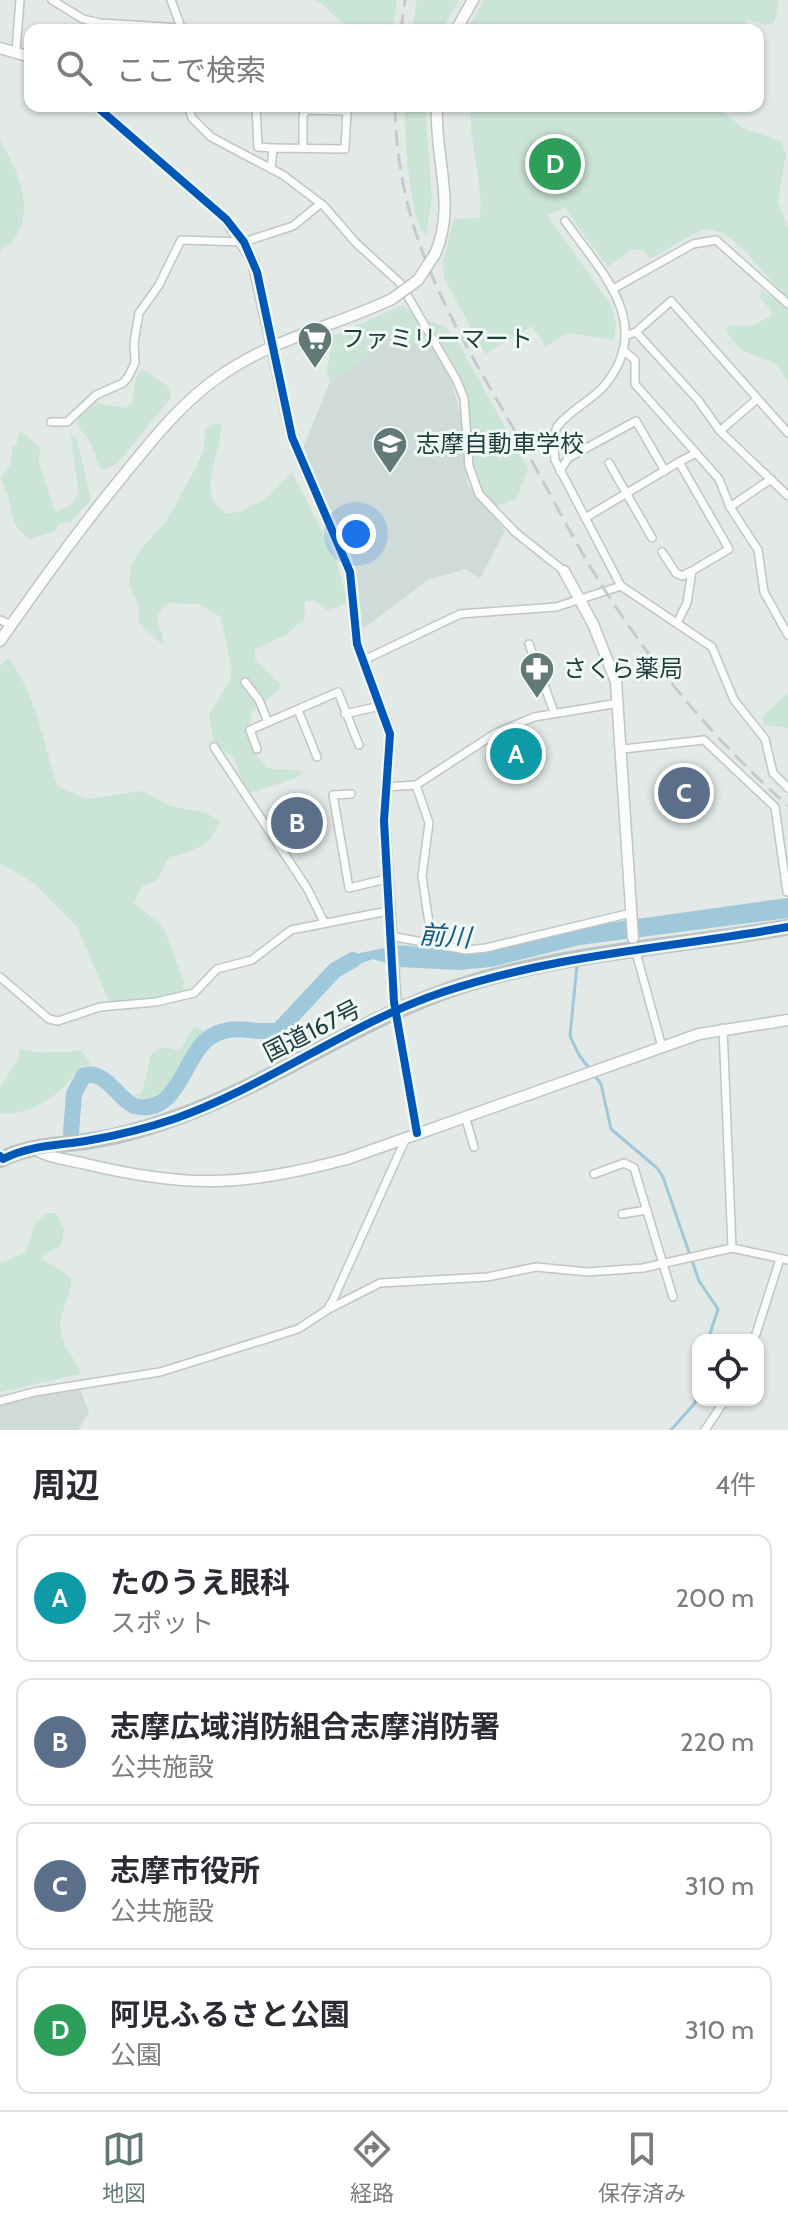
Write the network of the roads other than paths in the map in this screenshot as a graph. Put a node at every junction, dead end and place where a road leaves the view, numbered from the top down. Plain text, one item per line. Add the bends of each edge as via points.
1 (20, 0) edge
2 (52, 0) edge
3 (171, 0) edge
4 (473, 0) edge
5 (93, 24) edge
6 (180, 24) edge
7 (459, 24) edge
8 (0, 48) edge
9 (16, 51) junction
10 (24, 54) edge
11 (103, 112) edge
12 (190, 112) edge
13 (256, 112) edge
14 (305, 112) edge
15 (347, 112) edge
16 (437, 112) edge
17 (273, 148) junction
18 (303, 148) junction
19 (271, 169) junction
20 (320, 204) junction
21 (565, 221) dead end
22 (244, 242) junction
23 (613, 289) junction
24 (788, 304) edge
25 (636, 332) junction
26 (625, 336) junction
27 (274, 345) junction
28 (623, 350) junction
29 (757, 399) junction
30 (51, 422) dead end
31 (720, 431) junction
32 (788, 433) edge
33 (696, 453) junction
34 (679, 462) junction
35 (609, 463) dead end
36 (560, 471) junction
37 (665, 471) junction
38 (771, 479) junction
39 (626, 494) junction
40 (788, 496) edge
41 (730, 507) junction
42 (585, 518) junction
43 (652, 538) dead end
44 (662, 552) dead end
45 (564, 571) joint
46 (692, 571) junction
47 (621, 586) junction
48 (580, 600) junction
49 (776, 615) junction
50 (788, 615) edge
51 (0, 620) edge
52 (677, 623) junction
53 (12, 625) junction
54 (788, 635) edge
55 (0, 641) edge
56 (529, 644) dead end
57 (362, 661) junction
58 (245, 682) dead end
59 (620, 703) junction
60 (380, 706) junction
61 (298, 710) junction
62 (554, 712) junction
63 (345, 714) junction
64 (268, 722) junction
65 (359, 745) dead end
66 (214, 747) dead end
67 (257, 749) dead end
68 (623, 749) junction
69 (317, 757) dead end
70 (416, 785) junction
71 (385, 787) junction
72 (788, 788) edge
73 (351, 794) dead end
74 (386, 879) junction
75 (787, 892) edge
76 (388, 911) junction
77 (632, 915) junction
78 (324, 922) junction
79 (788, 927) edge
80 (391, 938) junction
81 (432, 943) junction
82 (634, 943) junction
83 (0, 977) edge
84 (396, 1010) junction
85 (788, 1020) edge
86 (723, 1028) junction
87 (662, 1047) junction
88 (465, 1116) junction
89 (417, 1133) junction
90 (406, 1138) junction
91 (32, 1147) junction
92 (474, 1147) dead end
93 (1, 1158) edge
94 (594, 1174) dead end
95 (647, 1210) junction
96 (622, 1214) dead end
97 (732, 1248) junction
98 (784, 1260) edge
99 (665, 1264) junction
100 (673, 1297) dead end
101 (327, 1310) junction
102 (756, 1334) edge
103 (0, 1401) edge
104 (721, 1406) edge
105 (705, 1430) edge

1 - 9 street
2 - 5 street
3 - 6 street
4 - 7 street
8 - 9 street
9 - 10 street
11 - 22 street via 211,205
12 - 19 street via 211,137
13 - 17 street via 258,147
14 - 18 street
15 - 18 street via 345,149
16 - 27 street, bridge via 446,214 435,254 418,280 392,299
17 - 18 street
17 - 19 street
19 - 20 street
20 - 22 street via 293,226
20 - 45 street via 400,283 456,379 464,398 469,466 479,494
21 - 23 street
22 - 27 street via 257,272
22 - 30 street via 181,240 139,313 135,363 128,377 96,395 67,422
23 - 24 street via 693,244 716,240
23 - 26 street via 623,309
25 - 26 street
25 - 29 street via 671,301
25 - 31 street
26 - 28 street
27 - 53 street via 208,385 145,448 36,586
27 - 57 street via 300,462 350,572
28 - 33 street via 635,360 635,384
28 - 36 street via 600,391 557,427 553,451
29 - 31 street
29 - 32 street
31 - 38 street
33 - 34 street
33 - 41 street via 719,479
34 - 37 street
34 - 46 street via 729,549
35 - 39 street
36 - 37 street via 568,458 636,421
36 - 42 street
37 - 39 street
38 - 40 street
38 - 41 street
39 - 42 street
39 - 43 street
41 - 49 street via 758,550 764,592
42 - 47 street
44 - 46 street via 676,573
45 - 48 street
46 - 52 street via 687,603
47 - 48 street
47 - 52 street
48 - 57 street via 536,610 460,614
48 - 59 street via 611,665
49 - 50 street
49 - 54 street
51 - 53 street
52 - 72 street via 712,647 734,700 765,739 773,773
53 - 55 street
56 - 62 street
57 - 60 street
58 - 64 street
59 - 62 street
59 - 68 street
60 - 63 street
60 - 71 street via 390,734
61 - 63 street via 338,692
61 - 64 street
61 - 69 street
62 - 70 street via 496,733
63 - 65 street
64 - 67 street via 250,730
66 - 78 street
68 - 75 street via 704,740 775,807
68 - 77 street
70 - 71 street
70 - 81 street via 429,823 422,876
71 - 74 street
73 - 74 street via 333,795 349,888
74 - 76 street
76 - 78 street
76 - 80 street
77 - 81 street via 486,948
77 - 82 street
78 - 83 street via 291,930 252,960 217,969 194,993 100,1007 58,1021
79 - 82 highway, 国道167号
80 - 81 street
80 - 84 street
82 - 84 highway, 国道167号 via 481,981
82 - 87 street
84 - 89 street
84 - 91 highway, 国道167号 via 204,1108 90,1141
85 - 86 street
86 - 87 street
86 - 97 street
87 - 88 street
88 - 89 street
88 - 92 street
89 - 90 street
90 - 91 street via 291,1174 216,1183 126,1174
90 - 101 street
91 - 93 highway, 国道167号
94 - 95 street via 634,1168
95 - 96 street
95 - 99 street
97 - 98 street
97 - 99 street
98 - 102 street
99 - 100 street
99 - 101 street via 588,1272 536,1267 487,1277 380,1283
101 - 103 street via 298,1329 204,1360
104 - 105 street

